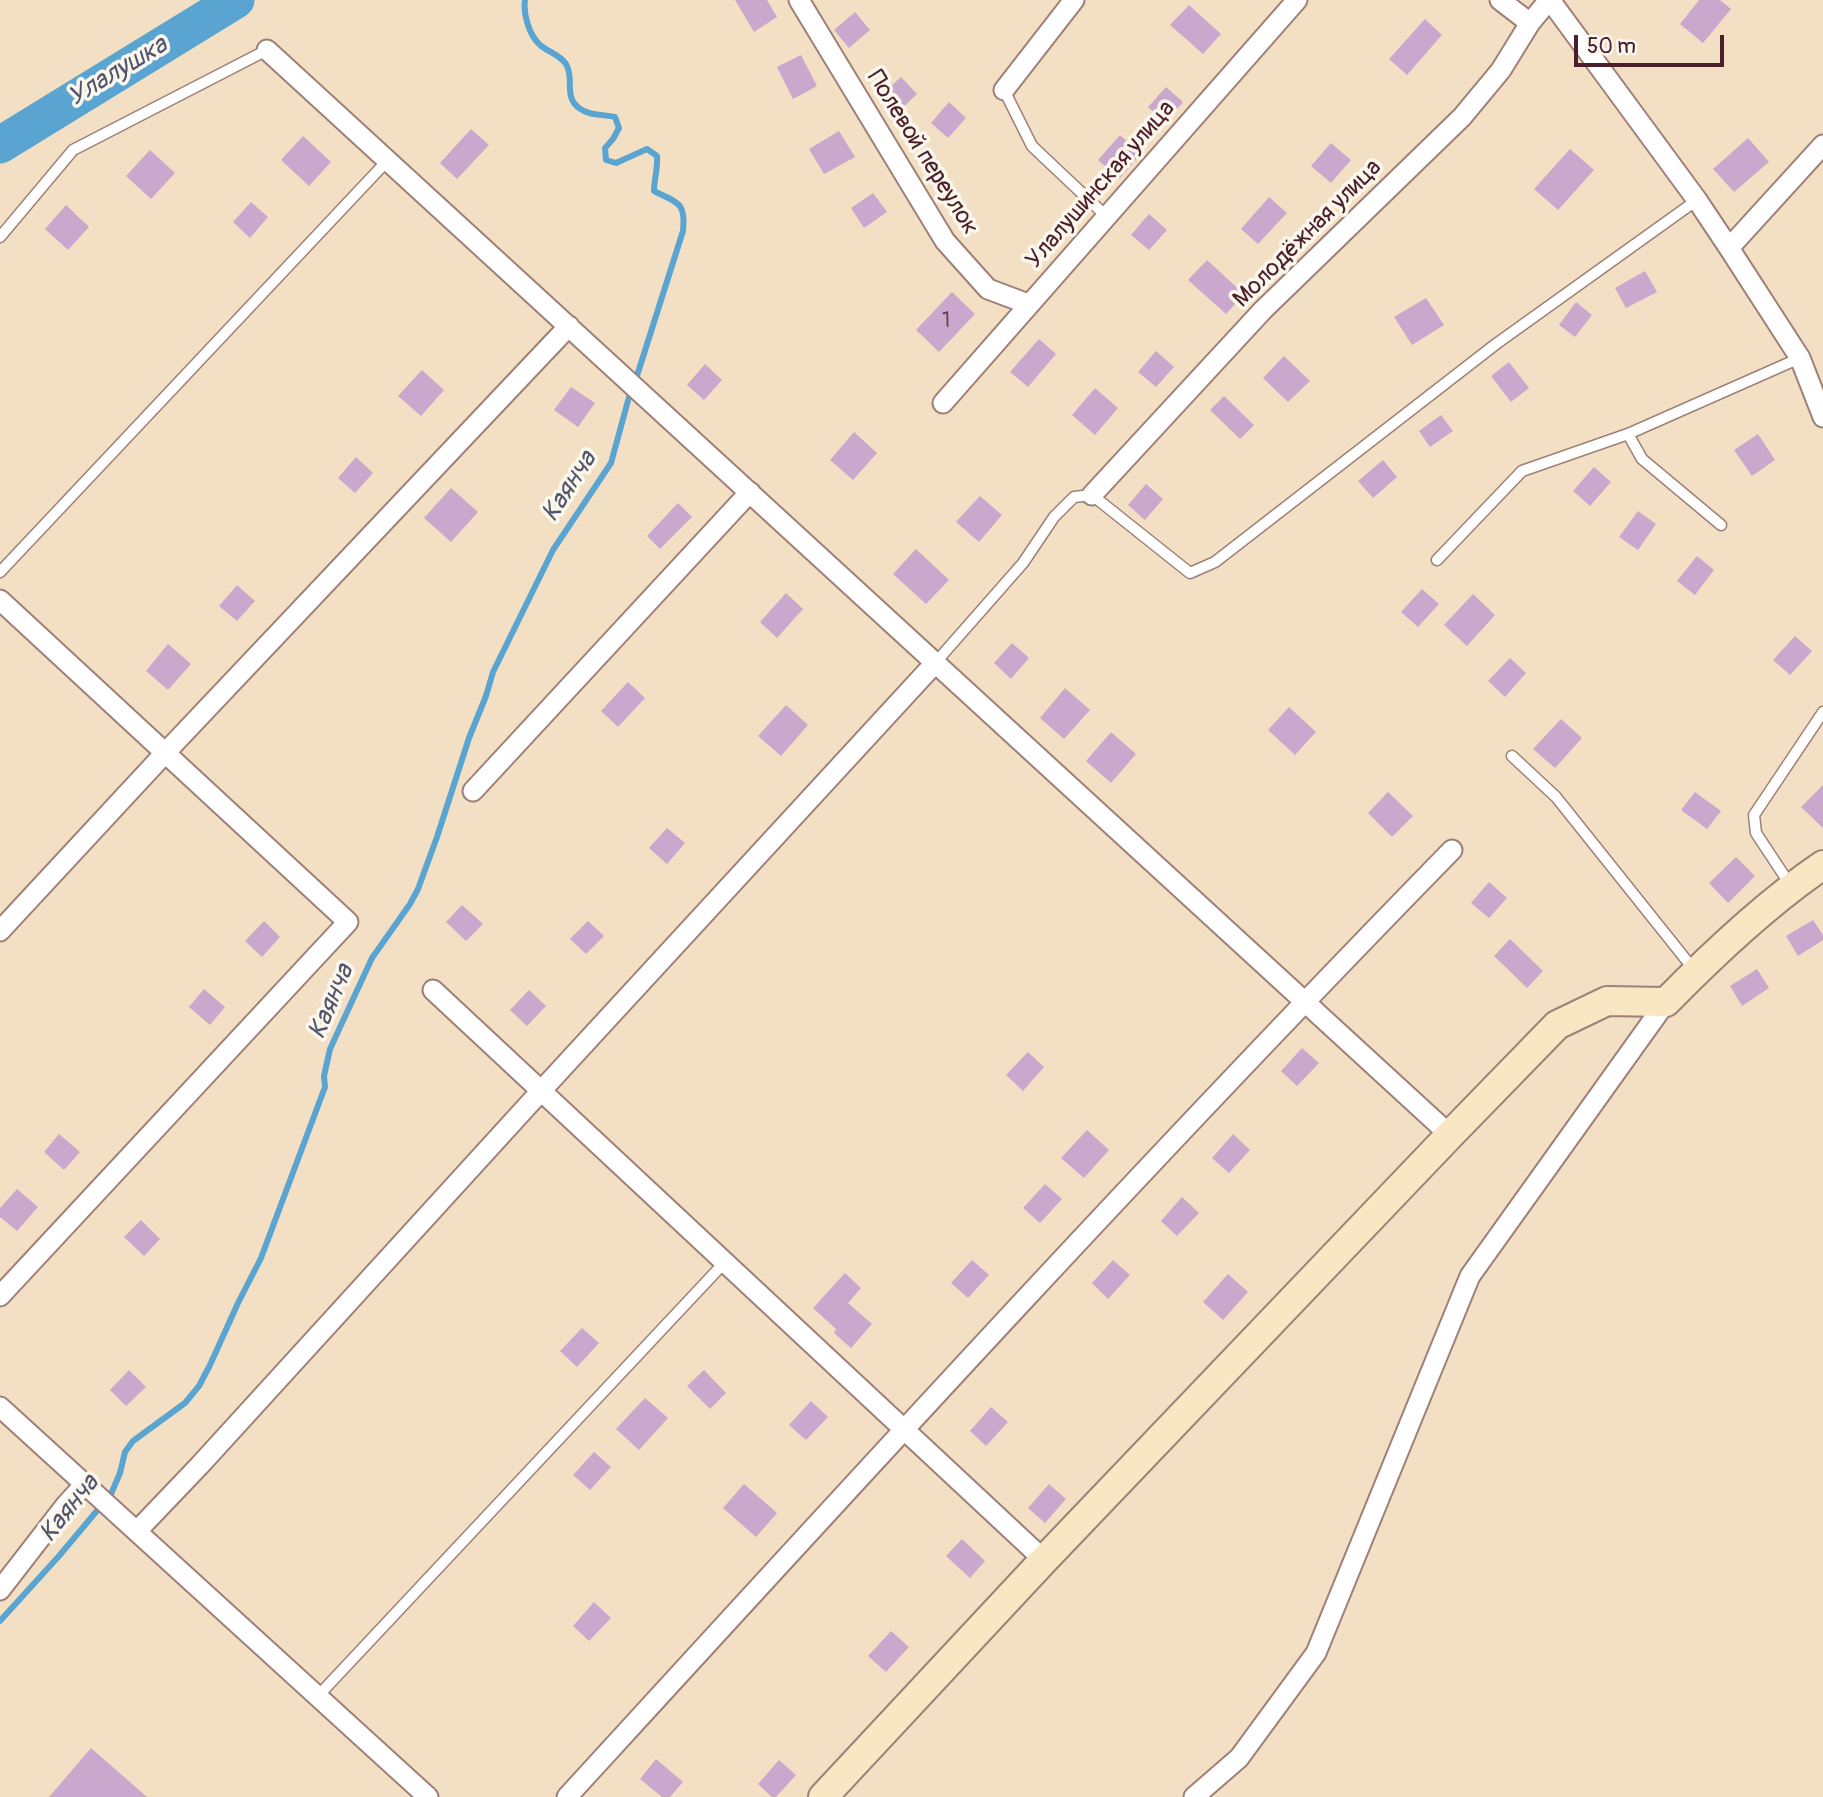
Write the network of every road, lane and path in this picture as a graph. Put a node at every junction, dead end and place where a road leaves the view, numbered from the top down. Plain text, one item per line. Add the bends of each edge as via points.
1 (799, 0) edge
2 (1074, 0) edge
3 (1297, 0) edge
4 (1500, 0) edge
5 (1550, 0) edge
6 (1530, 23) junction
7 (267, 50) joint
8 (1004, 90) joint
9 (1823, 145) edge
10 (388, 160) junction
11 (1696, 200) junction
12 (1106, 216) junction
13 (0, 237) edge
14 (1729, 248) junction
15 (1028, 304) junction
16 (569, 326) junction
17 (1800, 358) junction
18 (943, 403) dead end
19 (1823, 417) edge
20 (1628, 434) junction
21 (750, 492) junction
22 (1092, 495) junction
23 (1721, 525) dead end
24 (1437, 560) dead end
25 (0, 572) edge
26 (0, 600) edge
27 (936, 662) junction
28 (1823, 712) edge
29 (166, 752) junction
30 (1512, 756) dead end
31 (473, 791) dead end
32 (1452, 850) dead end
33 (1823, 865) edge
34 (1791, 887) junction
35 (0, 931) edge
36 (1696, 971) junction
37 (433, 990) dead end
38 (1305, 1001) junction
39 (1666, 1002) junction
40 (541, 1091) junction
41 (1450, 1135) junction
42 (724, 1263) junction
43 (0, 1296) edge
44 (0, 1407) edge
45 (903, 1430) junction
46 (85, 1484) junction
47 (137, 1531) junction
48 (1044, 1560) junction
49 (0, 1590) edge
50 (318, 1696) junction
51 (428, 1797) edge
52 (567, 1797) edge
53 (823, 1797) edge
54 (1194, 1797) edge

1 - 15 street, Полевой переулок via 944,241 988,289
2 - 8 street
3 - 12 street, Улалушинская улица
4 - 6 street
5 - 6 street, Молодёжная улица
5 - 11 street
6 - 22 street, Молодёжная улица via 1501,70 1462,117 1264,310
7 - 10 street
7 - 13 lane via 73,150
8 - 12 lane via 1032,146
9 - 14 street
10 - 16 street
10 - 25 lane
11 - 14 street
11 - 22 lane via 1496,344 1214,562 1189,573
12 - 15 street, Улалушинская улица
14 - 17 street
15 - 18 street, Улалушинская улица
16 - 21 street
16 - 29 street
17 - 19 street
17 - 20 lane
20 - 23 lane via 1642,459
20 - 24 lane via 1521,471
21 - 27 street
21 - 31 street
22 - 27 lane via 1074,497 1054,517 1023,563
26 - 29 street
27 - 38 street
27 - 40 street
28 - 34 lane via 1754,815 1756,833
29 - 35 street
29 - 43 street via 348,922
30 - 36 lane via 1556,796
32 - 38 street
33 - 34 street
34 - 36 street
36 - 39 street
37 - 40 street
38 - 41 street
38 - 45 street
39 - 41 street via 1607,1001 1557,1025
39 - 54 street via 1470,1276 1316,1653 1239,1758
40 - 42 street
40 - 47 street
41 - 48 street
42 - 45 street
42 - 50 lane
44 - 46 street
45 - 48 street
45 - 52 street
46 - 47 street
46 - 49 street
47 - 50 street
48 - 53 street
50 - 51 street

